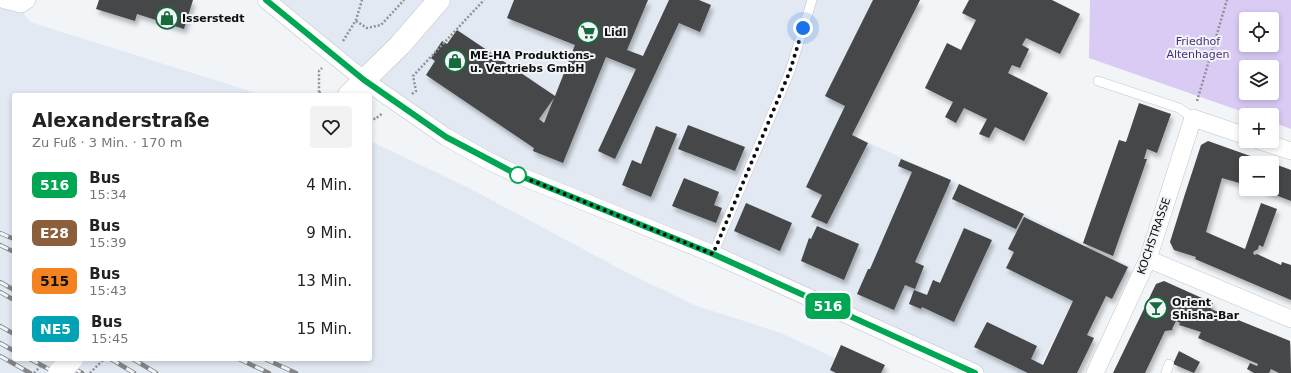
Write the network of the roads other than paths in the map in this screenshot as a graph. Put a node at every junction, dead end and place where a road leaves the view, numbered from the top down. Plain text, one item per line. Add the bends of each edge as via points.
1 (5, 0) edge
2 (27, 0) edge
3 (266, 0) edge
4 (439, 0) edge
5 (812, 0) edge
6 (364, 80) junction
7 (1098, 81) dead end
8 (351, 93) edge
9 (1193, 118) junction
10 (1239, 134) edge
11 (1279, 148) edge
12 (1291, 152) edge
13 (713, 254) junction
14 (1148, 259) junction
15 (1291, 320) edge
16 (70, 361) edge
17 (1169, 364) dead end
18 (59, 373) edge
19 (975, 373) edge
20 (1095, 373) edge
21 (1166, 373) edge

1 - 2 street via 21,4
3 - 6 street
4 - 6 main road via 400,45
5 - 13 lane via 790,71
6 - 8 main road
6 - 13 street via 446,137 518,175
7 - 9 lane via 1179,108
9 - 10 street
9 - 14 street, KOCHSTRASSE
11 - 12 street
13 - 19 street
14 - 15 street
14 - 20 street, KOCHSTRASSE
16 - 18 main road, bridge
17 - 21 lane

